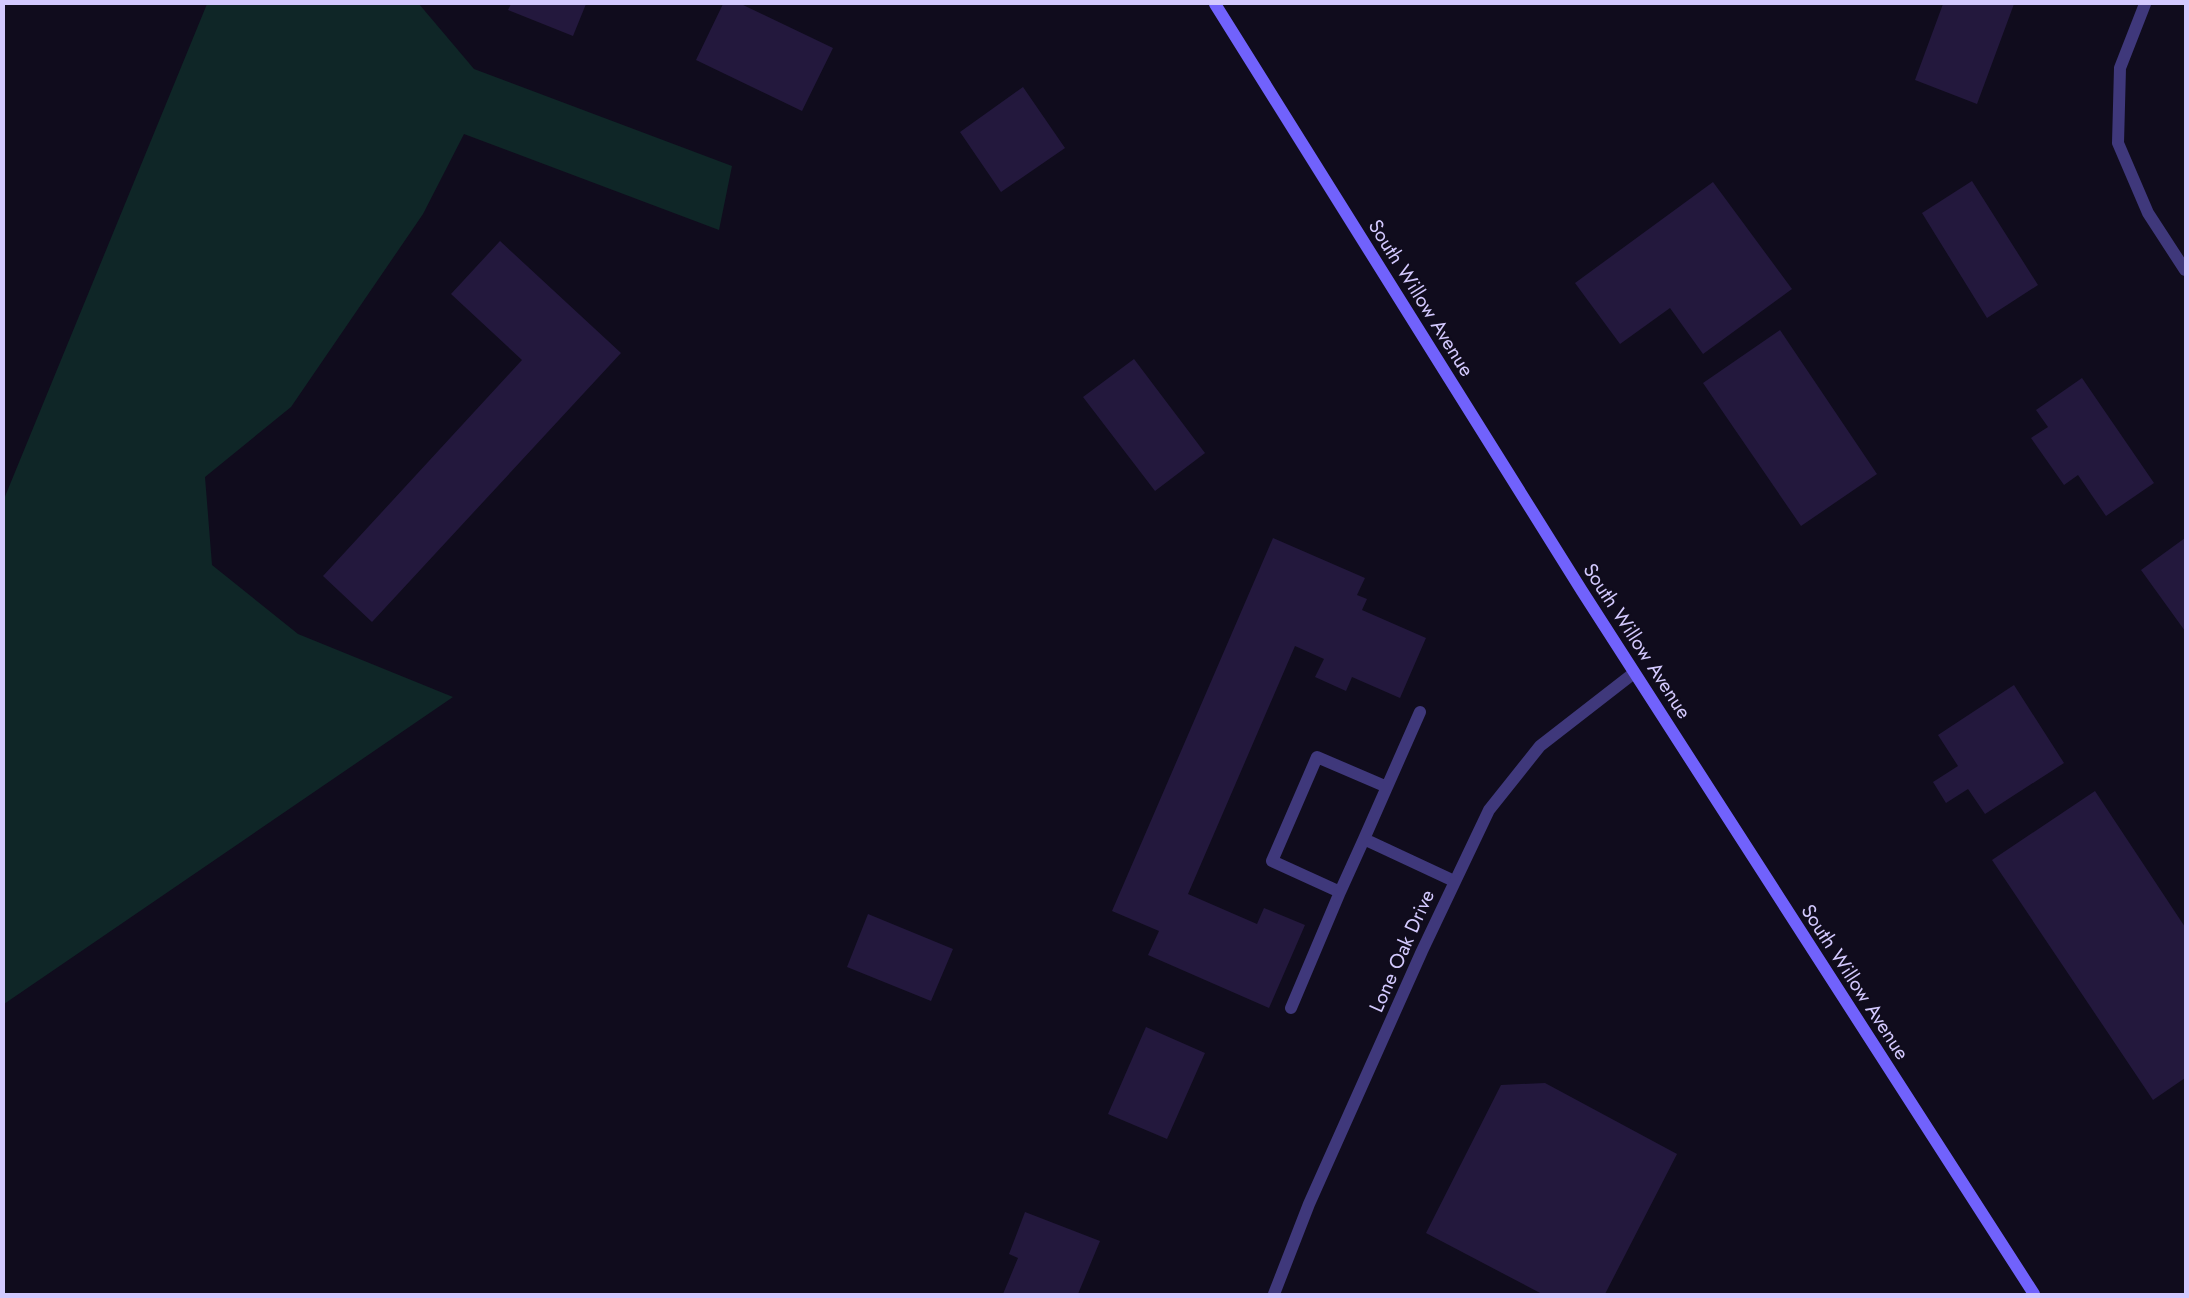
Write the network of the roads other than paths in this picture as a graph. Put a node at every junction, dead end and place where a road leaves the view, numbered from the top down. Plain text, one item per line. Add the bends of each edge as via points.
1 (1215, 4) edge
2 (2145, 4) edge
3 (2185, 270) edge
4 (1634, 673) junction
5 (1420, 712) dead end
6 (1387, 787) junction
7 (1364, 839) junction
8 (1454, 881) junction
9 (1340, 892) junction
10 (1291, 1008) dead end
11 (1274, 1294) edge
12 (2034, 1294) edge

1 - 4 main road, South Willow Avenue
2 - 3 street via 2120,68 2118,143 2148,213
4 - 8 street, Lone Oak Drive via 1540,746 1489,810
4 - 12 main road, South Willow Avenue
5 - 6 street
6 - 7 street
6 - 9 street via 1317,756 1272,861
7 - 8 street
7 - 9 street
8 - 11 street, Lone Oak Drive via 1309,1204
9 - 10 street

